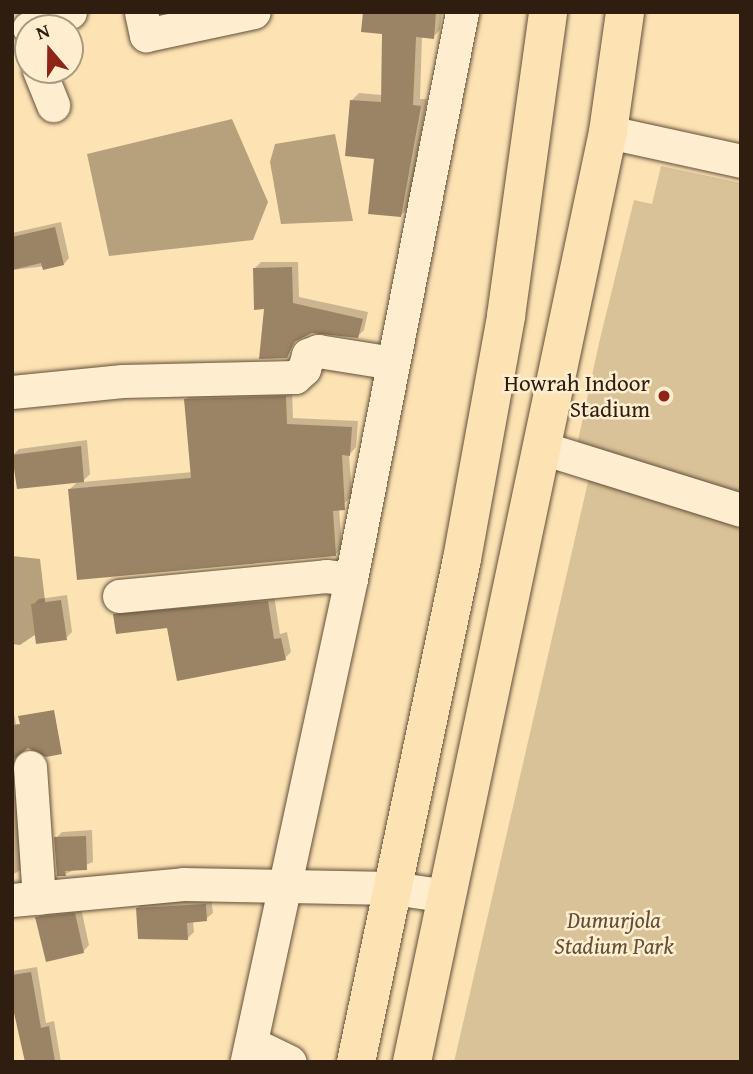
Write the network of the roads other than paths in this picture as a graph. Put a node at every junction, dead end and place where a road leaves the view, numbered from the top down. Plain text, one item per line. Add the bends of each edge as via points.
1 (141, 12) edge
2 (254, 12) edge
3 (462, 12) edge
4 (548, 12) edge
5 (625, 12) edge
6 (45, 84) edge
7 (53, 105) dead end
8 (608, 132) junction
9 (741, 161) edge
10 (393, 363) junction
11 (12, 392) edge
12 (542, 448) junction
13 (741, 510) edge
14 (351, 579) junction
15 (119, 596) dead end
16 (30, 768) dead end
17 (23, 830) edge
18 (284, 888) junction
19 (393, 888) junction
20 (447, 896) junction
21 (26, 899) edge
22 (249, 1052) edge
23 (290, 1062) edge
24 (356, 1062) edge
25 (412, 1062) edge

1 - 2 street via 146,35
3 - 10 street
4 - 19 main road via 506,316 462,558
5 - 8 main road
6 - 7 street
8 - 9 street
8 - 12 main road
10 - 11 street via 318,351 308,355 302,373 295,377 122,381
10 - 14 street
12 - 13 street
12 - 20 main road
14 - 15 street via 326,576
14 - 18 street
16 - 17 street
17 - 21 street
18 - 19 street
18 - 21 street via 183,884
18 - 22 street
19 - 20 street
19 - 24 main road
20 - 25 main road
22 - 23 street

